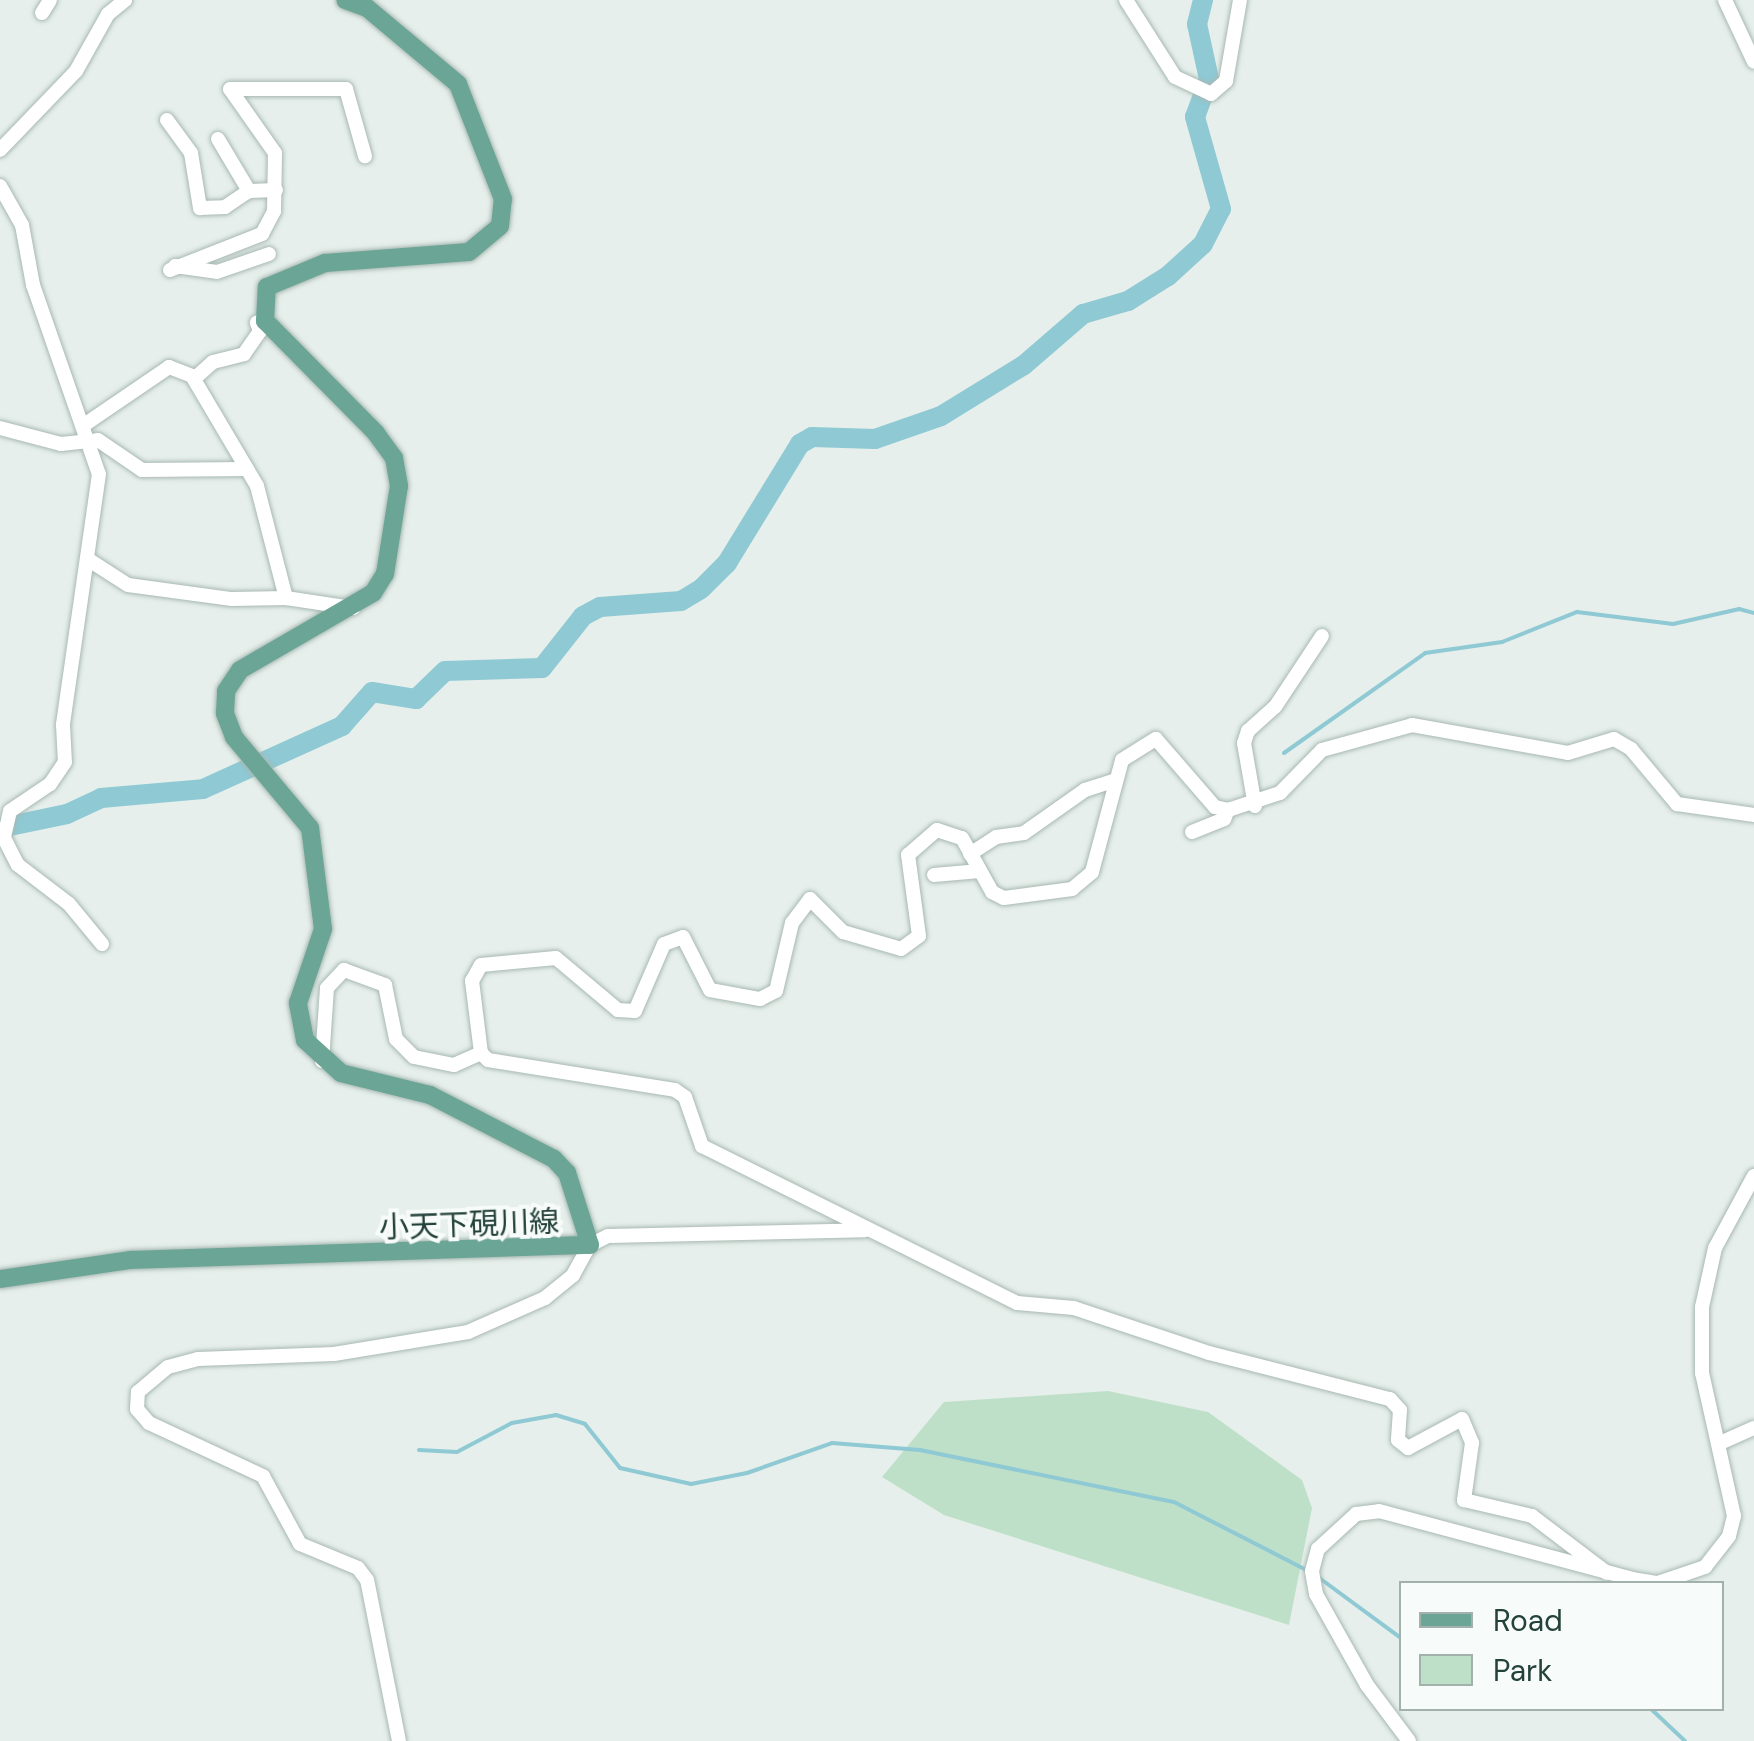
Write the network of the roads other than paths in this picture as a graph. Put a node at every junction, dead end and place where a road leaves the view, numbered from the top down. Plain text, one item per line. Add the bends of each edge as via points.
1 (345, 0) edge
2 (1126, 0) edge
3 (1240, 0) edge
4 (1725, 0) edge
5 (120, 1) edge
6 (1754, 62) edge
7 (167, 120) dead end
8 (218, 139) dead end
9 (0, 150) edge
10 (365, 156) dead end
11 (0, 186) edge
12 (276, 190) junction
13 (249, 191) junction
14 (269, 254) dead end
15 (257, 324) dead end
16 (194, 379) junction
17 (84, 425) junction
18 (0, 428) edge
19 (90, 440) junction
20 (247, 469) junction
21 (88, 560) junction
22 (286, 598) junction
23 (354, 608) junction
24 (1322, 636) dead end
25 (1112, 781) junction
26 (1255, 806) junction
27 (1228, 810) junction
28 (1754, 815) edge
29 (1192, 832) dead end
30 (970, 854) junction
31 (980, 870) junction
32 (934, 875) dead end
33 (102, 944) dead end
34 (480, 1053) junction
35 (322, 1062) junction
36 (1754, 1176) edge
37 (865, 1230) junction
38 (589, 1247) junction
39 (0, 1278) edge
40 (1754, 1428) edge
41 (1720, 1444) junction
42 (1607, 1573) junction
43 (1648, 1581) edge
44 (1668, 1581) edge
45 (399, 1741) edge
46 (1409, 1741) edge

1 - 23 main road via 367,8 458,84 503,199 490,242 469,252 325,263 267,287 264,321 394,458 399,486 386,574
2 - 3 street via 1175,77 1205,93 1226,81
4 - 6 street
5 - 9 street via 76,71
7 - 13 street via 191,153 200,208 225,207
8 - 13 street
10 - 12 street via 346,89 230,89 275,154
11 - 17 street via 22,226 33,285
12 - 13 street
12 - 14 street via 262,234 172,268 217,272
15 - 16 street via 260,331 244,354 213,362
16 - 17 street via 169,368
16 - 20 street
17 - 19 street
18 - 19 street via 60,444
19 - 20 street via 142,470
19 - 21 street via 98,485
20 - 22 street via 267,512
21 - 22 street via 128,585 232,599
21 - 33 street via 63,725 65,762 4,828 18,864 69,904
22 - 23 street
23 - 35 main road via 240,670 224,713 234,737 310,828 323,930 297,1024
24 - 26 street via 1275,707 1248,730 1244,744
25 - 27 street via 1122,760 1156,740 1215,807
25 - 30 street via 1085,790 1024,833 996,837
25 - 31 street via 1086,881 1004,898 992,892
26 - 27 street
26 - 28 street via 1280,793 1322,750 1412,726 1568,753 1614,739 1631,749 1677,804
27 - 29 street via 1224,820
30 - 31 street
30 - 34 street via 951,832 938,830 915,844 908,870 918,936 901,949 864,942 843,932 820,904 803,903 776,991 760,999 710,990 682,936 664,944 635,1012 618,1010 556,958 481,965 472,981
31 - 32 street
34 - 35 street via 454,1065 414,1057 396,1039 385,985 355,969 332,978 327,988
34 - 37 street via 488,1060 675,1090 685,1097 702,1146
35 - 38 main road, 小天下硯川線 via 367,1082 430,1095 554,1159 567,1173
36 - 41 street via 1714,1248 1702,1308 1702,1373
37 - 38 street via 608,1236
37 - 42 street via 1017,1303 1131,1323 1209,1353 1390,1399 1400,1410 1398,1440 1404,1446 1462,1418 1472,1443 1464,1500 1532,1516
38 - 39 main road, 小天下硯川線 via 131,1260
38 - 45 street via 573,1274 545,1298 468,1332 334,1354 198,1359 168,1367 138,1392 137,1409 148,1424 263,1476 300,1544 358,1568 368,1580
40 - 41 street
41 - 44 street via 1734,1516 1717,1555
42 - 43 street
42 - 46 street via 1379,1511 1356,1514 1336,1527 1312,1571 1316,1594 1367,1684

